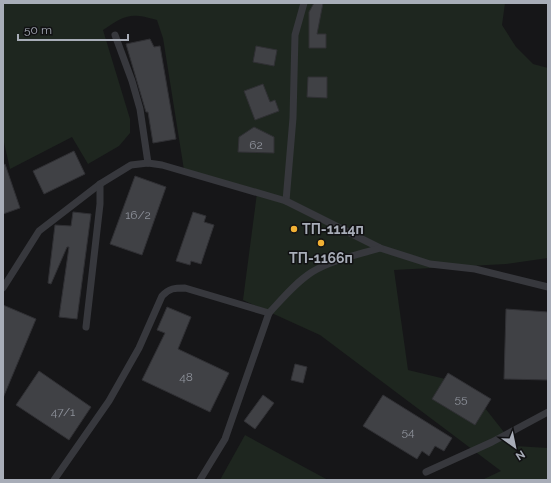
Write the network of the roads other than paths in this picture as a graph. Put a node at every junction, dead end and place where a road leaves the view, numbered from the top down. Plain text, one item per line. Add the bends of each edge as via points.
1 (304, 3) edge
2 (115, 35) dead end
3 (148, 163) junction
4 (100, 184) junction
5 (286, 201) junction
6 (380, 248) junction
7 (548, 287) edge
8 (3, 288) edge
9 (269, 313) junction
10 (86, 327) dead end
11 (548, 412) edge
12 (426, 472) dead end
13 (54, 480) edge
14 (200, 480) edge

1 - 5 lane via 295,35 293,118
2 - 3 lane via 140,109
3 - 4 lane via 131,165
3 - 5 lane
4 - 8 lane via 39,231
4 - 10 lane
5 - 6 lane
6 - 7 lane via 430,264 475,269
6 - 9 lane via 336,261 312,272 293,287
9 - 13 lane via 184,288 167,290 139,348 109,401
9 - 14 lane via 225,438
11 - 12 lane via 492,442

